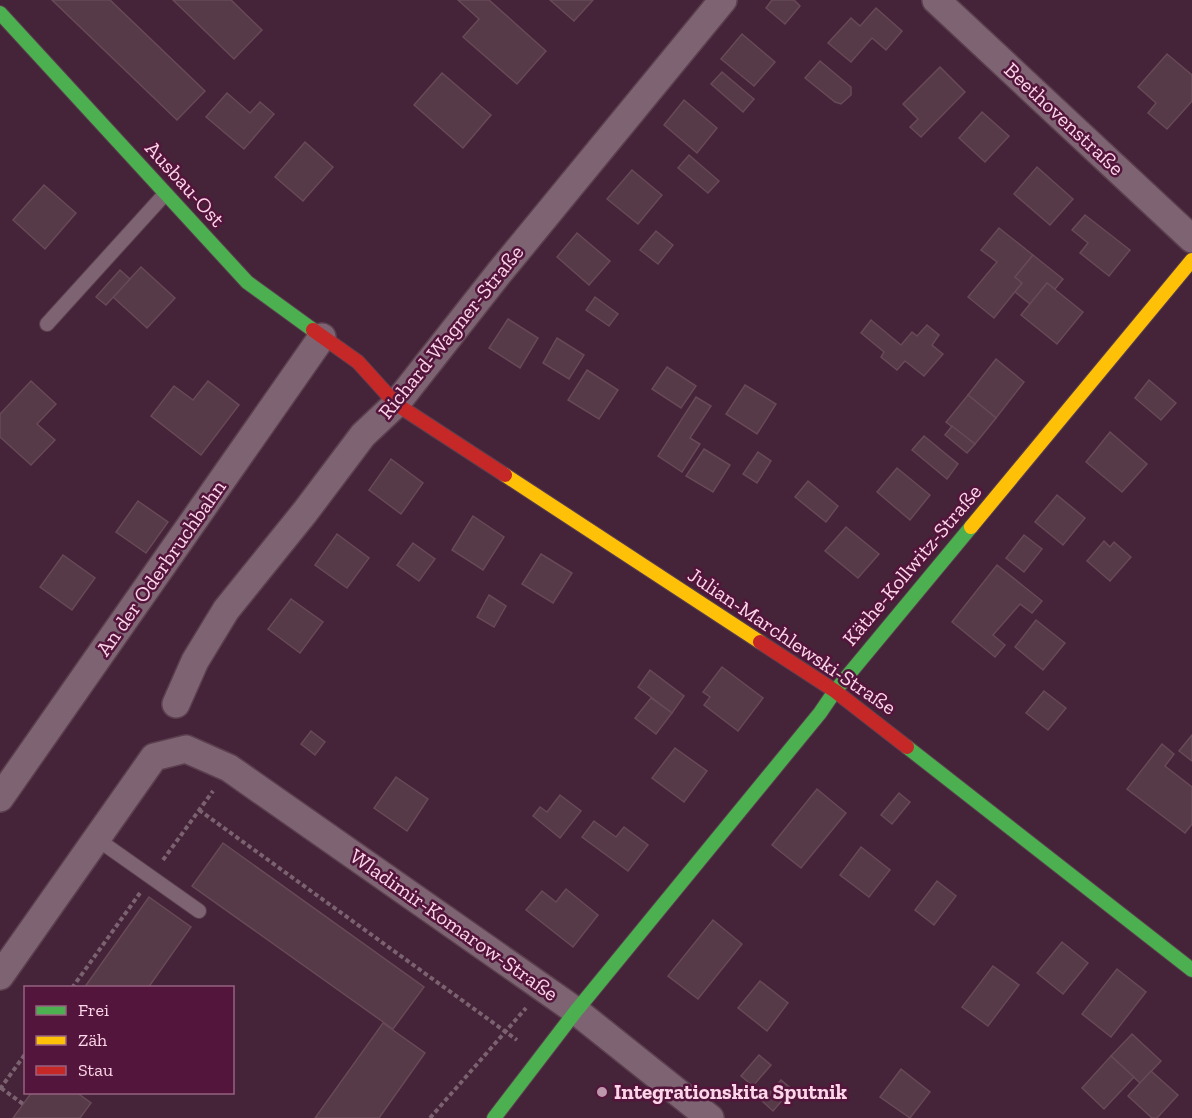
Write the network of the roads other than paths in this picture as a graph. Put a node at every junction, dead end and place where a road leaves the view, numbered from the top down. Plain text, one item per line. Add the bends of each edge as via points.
1 (723, 0) edge
2 (936, 0) edge
3 (0, 13) edge
4 (165, 194) junction
5 (1192, 239) edge
6 (1192, 260) edge
7 (47, 324) dead end
8 (322, 337) junction
9 (358, 362) joint
10 (396, 404) junction
11 (835, 691) junction
12 (176, 704) dead end
13 (0, 798) edge
14 (97, 839) junction
15 (199, 911) dead end
16 (1192, 970) edge
17 (0, 976) edge
18 (576, 1011) junction
19 (494, 1118) edge
20 (710, 1118) edge

1 - 10 street, Richard-Wagner-Straße
2 - 5 street, Beethovenstraße
3 - 4 street, Ausbau-Ost
4 - 7 lane
4 - 8 street, Ausbau-Ost via 247,282
6 - 11 street, Käthe-Kollwitz-Straße
8 - 9 street, Ausbau-Ost
8 - 13 street, An der Oderbruchbahn
9 - 10 street, Julian-Marchlewski-Straße
10 - 11 street, Julian-Marchlewski-Straße
10 - 12 street, Richard-Wagner-Straße via 363,435 226,610 195,661
11 - 16 street, Julian-Marchlewski-Straße
11 - 18 street, Käthe-Kollwitz-Straße
14 - 15 lane
14 - 17 street
14 - 18 street, Wladimir-Komarow-Straße via 154,757 186,749 229,768
18 - 19 street, Käthe-Kollwitz-Straße
18 - 20 street, Wladimir-Komarow-Straße

